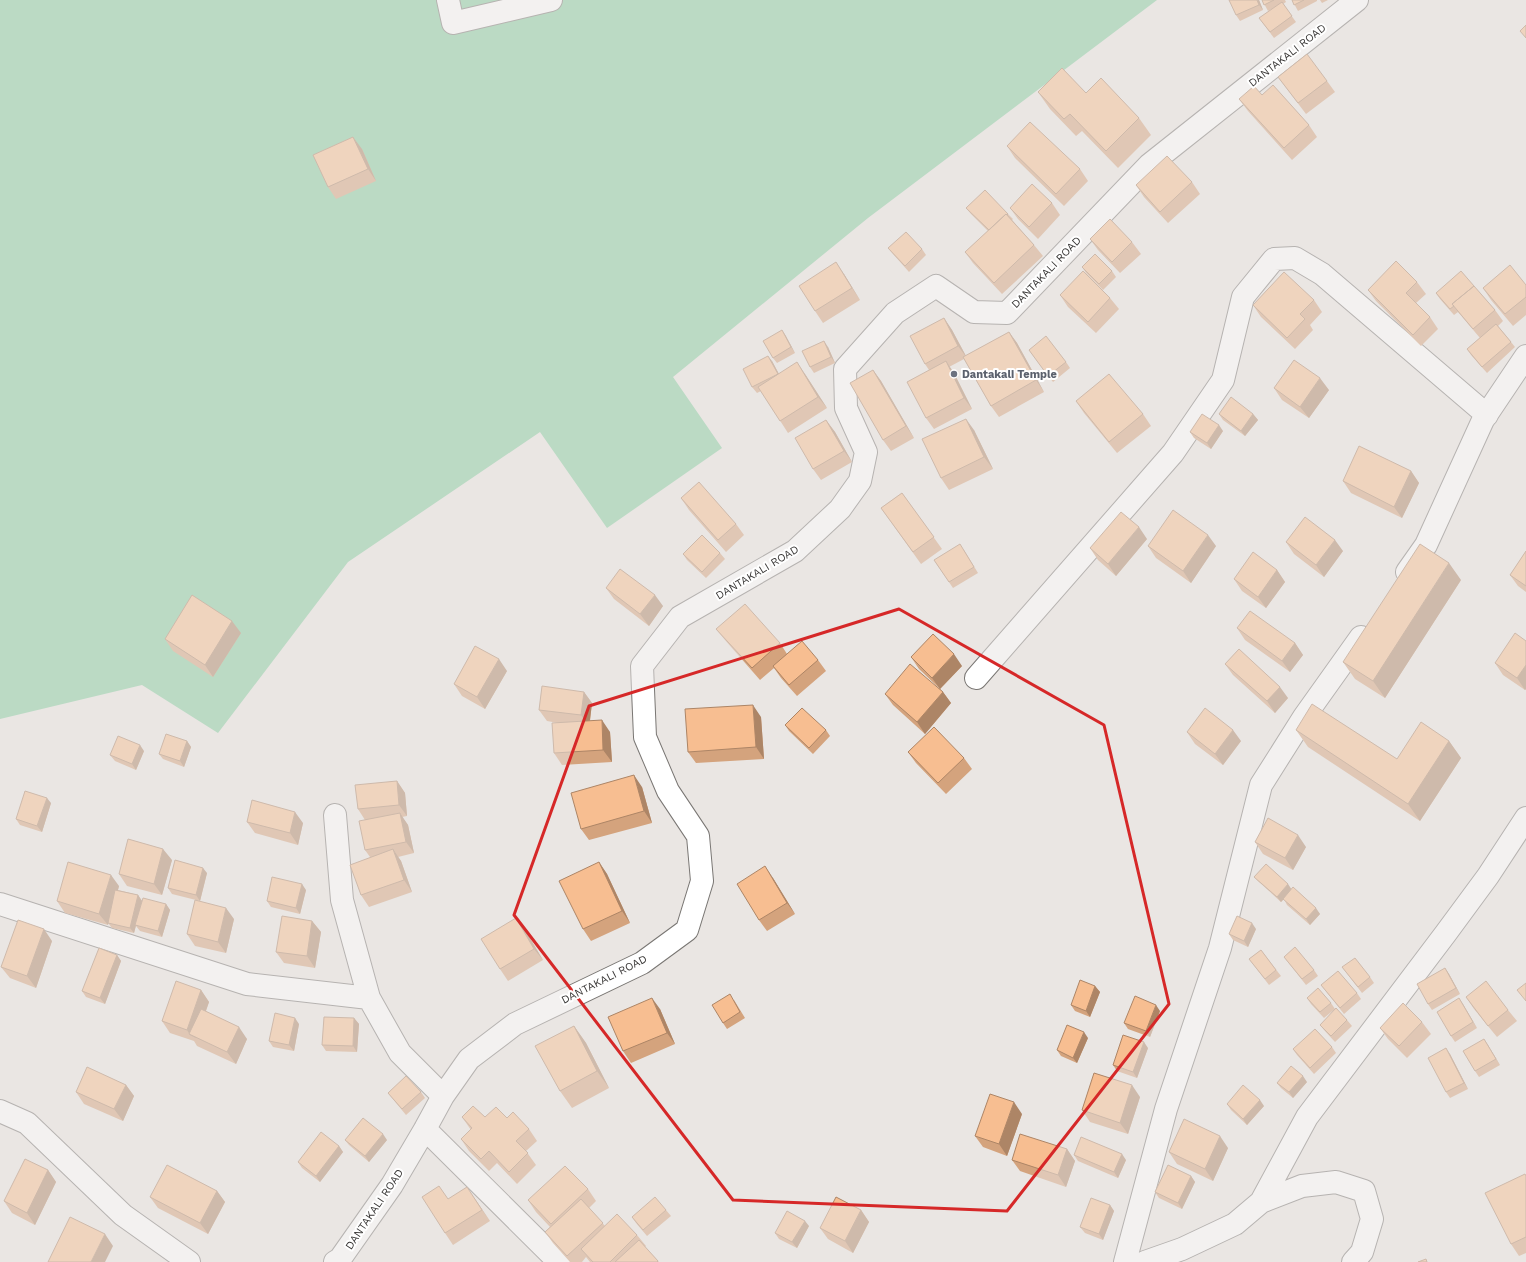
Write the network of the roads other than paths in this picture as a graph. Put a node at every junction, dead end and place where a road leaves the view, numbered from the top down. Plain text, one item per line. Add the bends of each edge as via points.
1 (448, 0) edge
2 (551, 0) edge
3 (1357, 0) edge
4 (1526, 356) edge
5 (1487, 415) junction
6 (1394, 590) edge
7 (1372, 622) edge
8 (976, 678) dead end
9 (335, 815) dead end
10 (1526, 818) edge
11 (0, 904) edge
12 (369, 998) junction
13 (443, 1096) junction
14 (0, 1111) edge
15 (426, 1129) junction
16 (1261, 1202) junction
17 (189, 1262) edge
18 (335, 1262) edge
19 (559, 1262) edge
20 (1125, 1262) edge
21 (1145, 1262) edge
22 (1353, 1262) edge

1 - 2 street via 453,23
3 - 13 street, DANTAKALI ROAD via 1149,165 1007,313 974,312 936,286 894,313 845,368 846,408 866,452 860,481 840,510 795,551 680,617 642,666 645,736 668,791 698,836 702,881 687,930 642,963 515,1024 469,1059
4 - 5 street
5 - 6 street via 1426,545
5 - 8 street via 1322,274 1295,258 1274,259 1243,296 1223,380 1173,453
7 - 20 street via 1304,717 1261,785 1220,948 1166,1109
9 - 12 street via 342,900
10 - 16 street via 1460,914 1307,1117
11 - 12 street via 247,984
12 - 13 street via 400,1053
13 - 15 street, DANTAKALI ROAD
14 - 17 street via 27,1124 123,1215
15 - 18 street, DANTAKALI ROAD via 392,1185 340,1259
15 - 19 street
16 - 21 street via 1234,1224
16 - 22 street via 1302,1186 1336,1182 1364,1191 1372,1219 1362,1252

